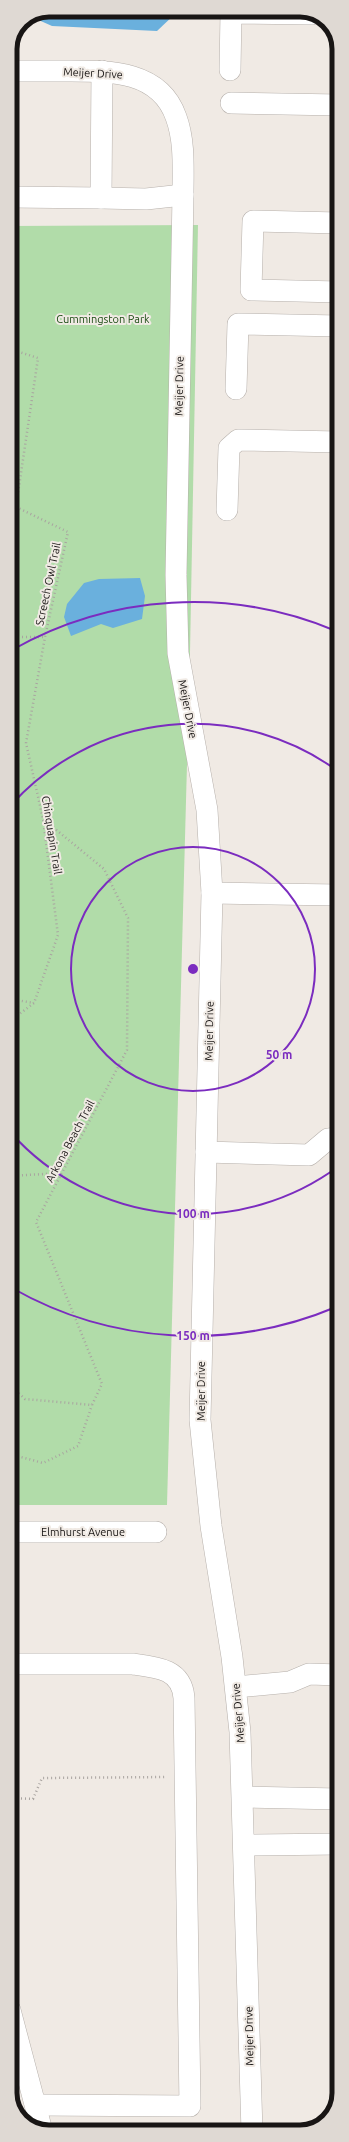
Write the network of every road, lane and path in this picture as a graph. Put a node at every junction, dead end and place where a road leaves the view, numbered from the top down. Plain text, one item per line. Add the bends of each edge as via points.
1 (231, 17) edge
2 (230, 70) dead end
3 (102, 71) junction
4 (17, 72) edge
5 (231, 103) dead end
6 (332, 105) edge
7 (183, 195) junction
8 (17, 198) edge
9 (101, 198) junction
10 (332, 223) edge
11 (332, 292) edge
12 (332, 326) edge
13 (17, 351) edge
14 (236, 389) dead end
15 (332, 442) edge
16 (17, 501) edge
17 (17, 508) edge
18 (227, 510) dead end
19 (17, 637) edge
20 (45, 637) junction
21 (43, 819) junction
22 (212, 893) junction
23 (332, 895) edge
24 (17, 1000) edge
25 (34, 1003) junction
26 (17, 1016) edge
27 (332, 1139) edge
28 (206, 1152) junction
29 (62, 1173) junction
30 (17, 1176) edge
31 (17, 1392) edge
32 (92, 1405) junction
33 (17, 1456) edge
34 (17, 1532) edge
35 (156, 1532) dead end
36 (17, 1664) edge
37 (332, 1675) edge
38 (236, 1687) junction
39 (174, 1777) dead end
40 (243, 1797) junction
41 (17, 1798) edge
42 (332, 1799) edge
43 (332, 1844) edge
44 (244, 1845) junction
45 (17, 2061) edge
46 (36, 2106) junction
47 (40, 2124) edge
48 (252, 2125) edge

1 - 2 street
3 - 4 street, Meijer Drive
3 - 7 street, Meijer Drive via 130,75 156,87 167,98 176,116 181,135
3 - 9 street
5 - 6 street
7 - 9 street
7 - 22 street, Meijer Drive via 176,575 178,653 207,810
8 - 9 street
10 - 11 street via 252,221 251,290
12 - 14 street via 238,324
13 - 16 path, Screech Owl Trail via 38,358
15 - 18 street via 238,440 229,448
17 - 20 path, Screech Owl Trail via 68,532
19 - 20 path
20 - 21 path, Chinquapin Trail via 26,743
21 - 25 path, Chinquapin Trail via 58,935
21 - 29 path, Arkona Beach Trail via 104,870 128,918 127,1050
22 - 23 street
22 - 28 street, Meijer Drive
24 - 25 path
25 - 26 path
27 - 28 street via 328,1139 309,1155
28 - 38 street, Meijer Drive via 200,1420 211,1526
29 - 30 path
29 - 32 path, Arkona Beach Trail via 36,1222 102,1384
31 - 32 path via 25,1399
32 - 33 path via 78,1446 42,1463
34 - 35 street, Elmhurst Avenue
36 - 46 street via 151,1666 175,1677 184,1694 190,2106
37 - 38 street via 309,1674 290,1682
38 - 40 street, Meijer Drive
39 - 41 path via 42,1778 33,1798
40 - 42 street
40 - 44 street, Meijer Drive
43 - 44 street
44 - 48 street, Meijer Drive
45 - 46 street
46 - 47 street

